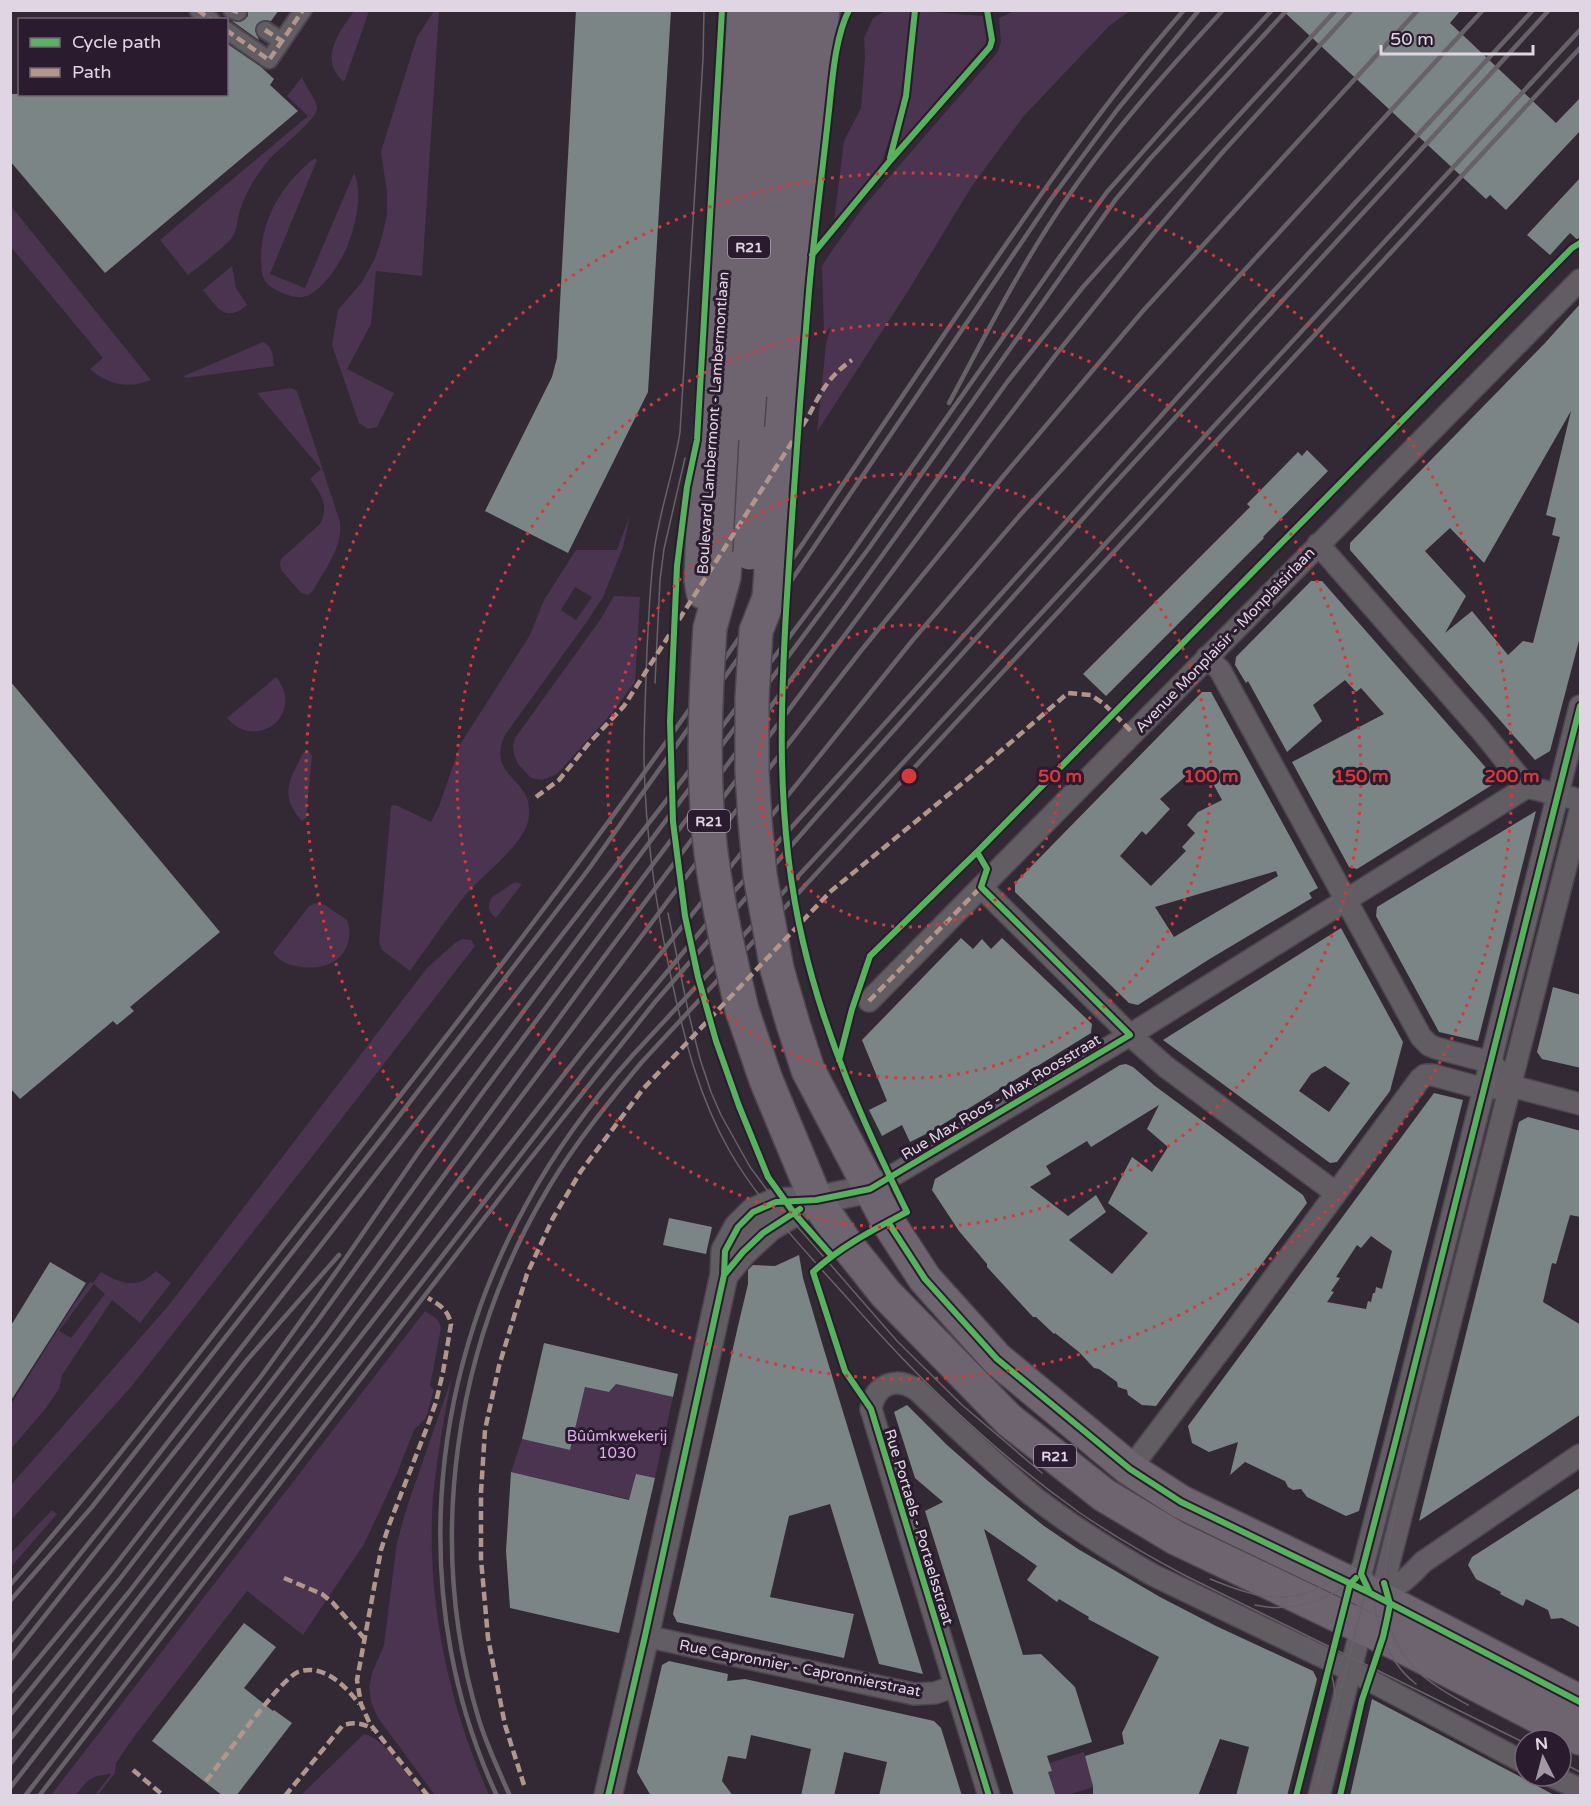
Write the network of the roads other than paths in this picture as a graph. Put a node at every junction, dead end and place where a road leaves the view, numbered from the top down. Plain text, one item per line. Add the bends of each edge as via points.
1 (303, 10) edge
2 (744, 10) edge
3 (768, 10) edge
4 (793, 10) edge
5 (823, 10) edge
6 (265, 30) dead end
7 (228, 31) edge
8 (282, 41) junction
9 (1581, 280) edge
10 (1318, 544) junction
11 (710, 628) junction
12 (756, 631) junction
13 (1207, 657) junction
14 (1581, 706) edge
15 (1527, 787) junction
16 (1558, 795) junction
17 (1581, 800) edge
18 (1581, 811) edge
19 (981, 887) junction
20 (1346, 900) junction
21 (870, 1001) dead end
22 (1130, 1035) junction
23 (1490, 1062) junction
24 (1511, 1086) junction
25 (1484, 1089) junction
26 (1581, 1104) edge
27 (870, 1189) junction
28 (1336, 1193) junction
29 (816, 1200) junction
30 (1581, 1455) edge
31 (1130, 1469) junction
32 (1370, 1593) junction
33 (1405, 1599) junction
34 (1361, 1627) junction
35 (645, 1636) junction
36 (1350, 1670) junction
37 (955, 1686) junction
38 (1581, 1702) edge
39 (1581, 1738) edge
40 (1513, 1757) edge
41 (613, 1791) edge
42 (989, 1796) edge
43 (1319, 1796) edge

1 - 8 street
2 - 11 main road, Boulevard Lambermont - Lambermontlaan via 703,525 702,580
3 - 11 main road, R21 via 724,577
4 - 12 main road, R21, bridge via 756,441 747,599
5 - 12 main road, bridge via 803,175 769,598
6 - 8 street
7 - 8 street via 269,60
9 - 10 street, Avenue Monplaisir - Monplaisirlaan
10 - 13 street, Avenue Monplaisir - Monplaisirlaan
10 - 15 street
11 - 29 main road, Boulevard Lambermont - Lambermontlaan / R21, bridge via 706,788 720,908 742,1010 766,1080
12 - 27 main road, R21, bridge via 752,698 755,821 777,969 808,1070
13 - 19 street, Avenue Monplaisir - Monplaisirlaan
13 - 20 street via 1220,670
14 - 16 street
15 - 16 street
15 - 20 street, Rue Max Roos - Max Roosstraat
16 - 17 street
16 - 23 street
18 - 24 street
19 - 21 street, Avenue Monplaisir - Monplaisirlaan
19 - 22 street
20 - 22 street, Rue Max Roos - Max Roosstraat
20 - 23 street via 1421,1037 1436,1048
22 - 27 street, Rue Max Roos - Max Roosstraat
22 - 28 street via 1166,1067
23 - 24 street
23 - 25 street
24 - 25 street
24 - 26 street
24 - 32 street via 1384,1583
25 - 28 street via 1432,1075 1420,1079
25 - 32 street via 1361,1574
27 - 29 street, Rue Max Roos - Max Roosstraat
27 - 31 main road, R21 via 925,1279 997,1359
28 - 31 street
29 - 34 main road, Boulevard Lambermont - Lambermontlaan / R21 via 886,1294 1009,1420 1078,1475 1176,1538
29 - 35 street, Rue Max Roos - Max Roosstraat via 776,1202 753,1212 738,1227 725,1251 724,1275
30 - 33 street via 1423,1562
31 - 32 main road, R21 via 1181,1502
32 - 33 main road, R21
32 - 34 street
33 - 38 main road, R21
34 - 36 street
34 - 39 main road, Boulevard Lambermont - Lambermontlaan / R21
35 - 37 street, Rue Capronnier - Capronnierstraat via 914,1694
35 - 41 street, Rue Max Roos - Max Roosstraat
36 - 37 street, Rue Portaels - Portaelsstraat via 1153,1575 1096,1542 1034,1496 911,1386 889,1384 876,1395 871,1409
36 - 40 street
36 - 43 street
37 - 42 street, Rue Portaels - Portaelsstraat

